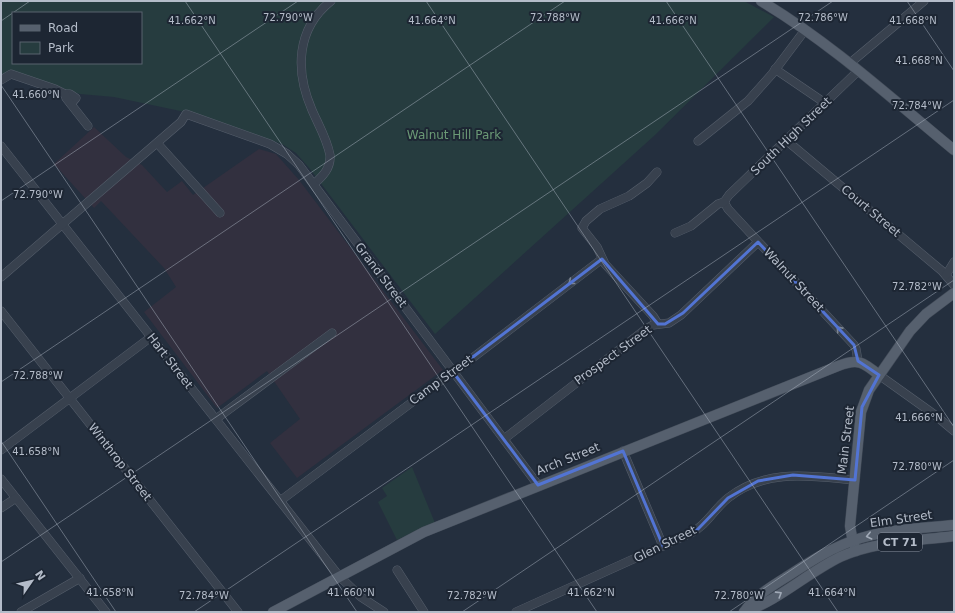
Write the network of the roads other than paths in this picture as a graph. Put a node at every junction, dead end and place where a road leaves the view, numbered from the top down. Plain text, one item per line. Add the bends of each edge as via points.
1 (331, 1) edge
2 (761, 1) edge
3 (924, 1) edge
4 (805, 30) junction
5 (849, 64) junction
6 (775, 70) junction
7 (858, 71) junction
8 (1, 80) edge
9 (825, 103) junction
10 (88, 126) dead end
11 (786, 140) junction
12 (698, 141) dead end
13 (157, 143) junction
14 (1, 146) edge
15 (953, 148) edge
16 (657, 172) dead end
17 (314, 184) junction
18 (724, 202) junction
19 (220, 213) dead end
20 (63, 224) junction
21 (675, 233) dead end
22 (758, 242) junction
23 (602, 259) junction
24 (954, 262) edge
25 (946, 275) junction
26 (1, 277) edge
27 (954, 285) edge
28 (954, 293) edge
29 (1, 311) edge
30 (658, 324) junction
31 (332, 332) dead end
32 (151, 337) junction
33 (858, 361) junction
34 (453, 372) junction
35 (879, 375) junction
36 (70, 398) junction
37 (216, 419) junction
38 (954, 431) edge
39 (504, 439) junction
40 (1, 450) edge
41 (623, 451) junction
42 (1, 479) edge
43 (855, 480) junction
44 (538, 485) junction
45 (16, 498) junction
46 (280, 501) junction
47 (1, 508) edge
48 (954, 524) edge
49 (914, 529) junction
50 (954, 536) edge
51 (853, 541) junction
52 (898, 543) junction
53 (663, 546) junction
54 (856, 551) junction
55 (818, 564) junction
56 (397, 570) dead end
57 (339, 576) junction
58 (80, 578) junction
59 (21, 612) edge
60 (106, 612) edge
61 (238, 612) edge
62 (273, 612) edge
63 (384, 612) edge
64 (424, 612) edge
65 (516, 612) edge
66 (744, 612) edge

1 - 17 street via 310,26 301,57 305,91 330,156 326,172
2 - 4 main road
3 - 5 street
4 - 5 main road
4 - 6 street
5 - 7 main road
6 - 9 street
6 - 12 street via 746,102
7 - 9 street, South High Street
7 - 15 main road
8 - 10 street via 11,74 65,94
9 - 11 street, South High Street
11 - 18 street, South High Street
11 - 25 street, Court Street
13 - 17 street, Grand Street via 186,114 281,150 297,163
13 - 19 street
13 - 20 street
14 - 20 street, Hart Street
16 - 23 street via 633,194 603,207 583,225 583,230 597,247
17 - 34 street, Grand Street
18 - 21 street, South High Street via 689,227
18 - 22 street, Walnut Street
20 - 26 street
20 - 32 street, Hart Street
22 - 30 street, Prospect Street via 681,315 669,322
33 -> 22 street, Walnut Street via 854,345
23 - 30 street
23 -> 34 street, Camp Street
24 - 25 street
25 - 27 street, Court Street
28 - 35 main road, Main Street via 919,321
29 - 36 street, Winthrop Street
30 - 39 street, Prospect Street via 644,330
31 - 37 street
32 - 36 street
32 - 37 street, Hart Street
33 - 35 main road
33 - 41 main road, Arch Street via 844,364
34 - 39 street, Grand Street
34 - 46 street, Camp Street
35 - 38 street
35 - 43 main road, Main Street via 868,391 862,407
36 - 40 street
36 - 61 street, Winthrop Street
37 - 46 street, Hart Street
39 - 44 street, Grand Street
41 - 44 main road, Arch Street
41 - 53 street
42 - 45 street
43 - 51 main road, Main Street via 850,528
43 - 53 street, Glen Street via 792,475 758,481 728,498 696,530
44 - 57 main road, Arch Street via 424,532
45 - 47 street
45 - 58 street
46 - 57 street, Hart Street
48 - 49 main road, Elm Street / CT 71
49 -> 51 main road, Elm Street / CT 71
49 - 52 main road
50 - 52 main road, Elm Street / CT 71
51 - 54 main road, Main Street
51 - 55 main road, CT 71 via 833,549
52 - 54 main road, Elm Street / CT 71
53 - 65 street, Glen Street
54 - 55 main road, CT 71
55 - 66 main road, CT 71 via 761,600 752,601
56 - 64 street
57 - 62 main road, Arch Street
57 - 63 street, Hart Street via 361,597
58 - 59 street
58 - 60 street

